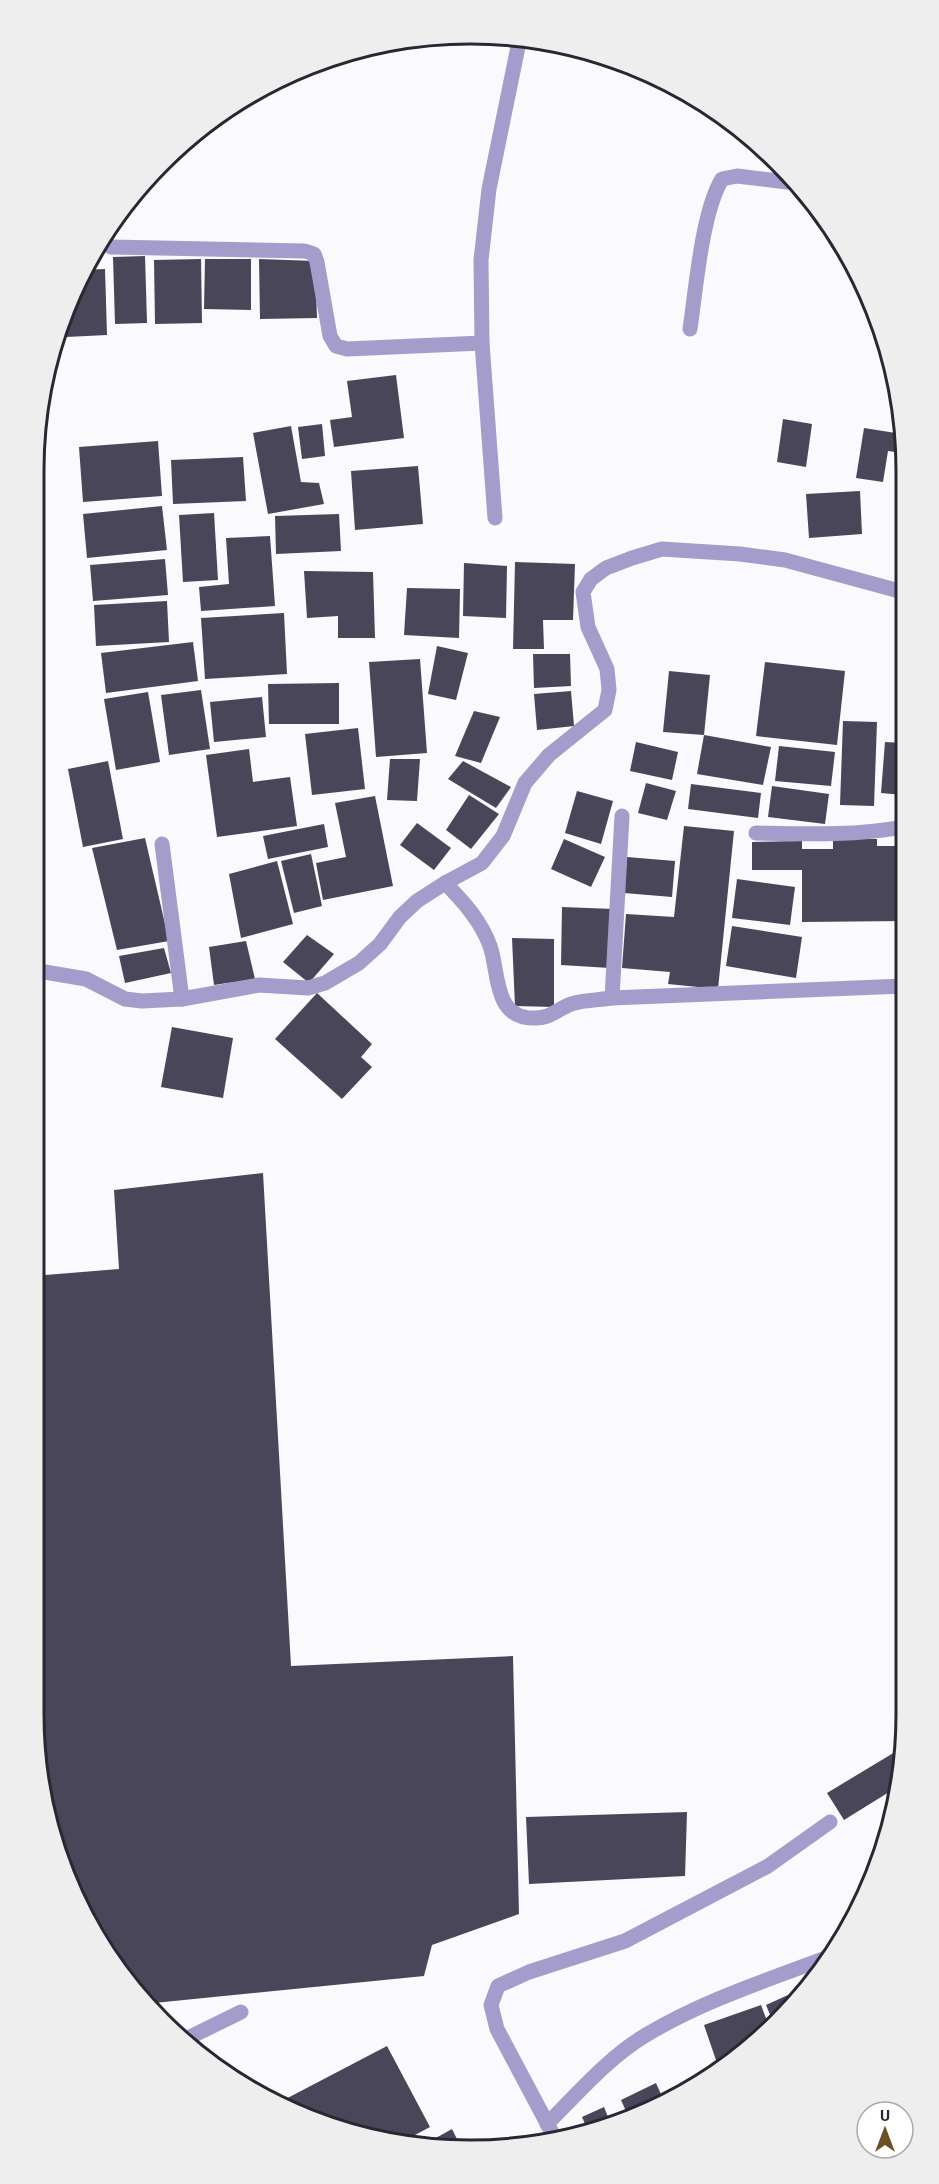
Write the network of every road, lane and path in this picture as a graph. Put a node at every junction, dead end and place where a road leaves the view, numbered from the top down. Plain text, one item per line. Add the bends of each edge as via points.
1 (518, 46) edge
2 (780, 178) edge
3 (111, 247) dead end
4 (690, 329) dead end
5 (482, 343) junction
6 (495, 518) dead end
7 (896, 590) edge
8 (622, 816) dead end
9 (896, 828) edge
10 (756, 833) dead end
11 (162, 844) dead end
12 (445, 883) junction
13 (44, 972) edge
14 (896, 986) edge
15 (612, 998) junction
16 (182, 999) junction
17 (830, 1822) dead end
18 (816, 1961) edge
19 (241, 2012) dead end
20 (191, 2037) edge
21 (547, 2124) junction
22 (552, 2132) edge

1 - 5 street via 489,189 481,260
2 - 4 street via 722,179 714,193
3 - 5 street via 305,251 314,254 317,262 330,336 336,346 347,349
5 - 6 street
7 - 12 street via 784,560 740,554 662,549 606,568 591,579 583,592 588,627 607,669 609,690 605,710 549,755 525,783 503,836 482,863
8 - 15 street
9 - 10 street
11 - 16 street
12 - 15 street via 476,919 490,946 501,998 513,1012 529,1019 546,1018 570,1005
12 - 16 street via 417,901 359,963 325,983 308,987 259,985
13 - 16 street via 86,979 125,999
14 - 15 street
17 - 21 street via 768,1866 625,1941 498,1986 491,2005 497,2029
18 - 21 street via 717,1998 644,2036 597,2073
19 - 20 street
21 - 22 street

